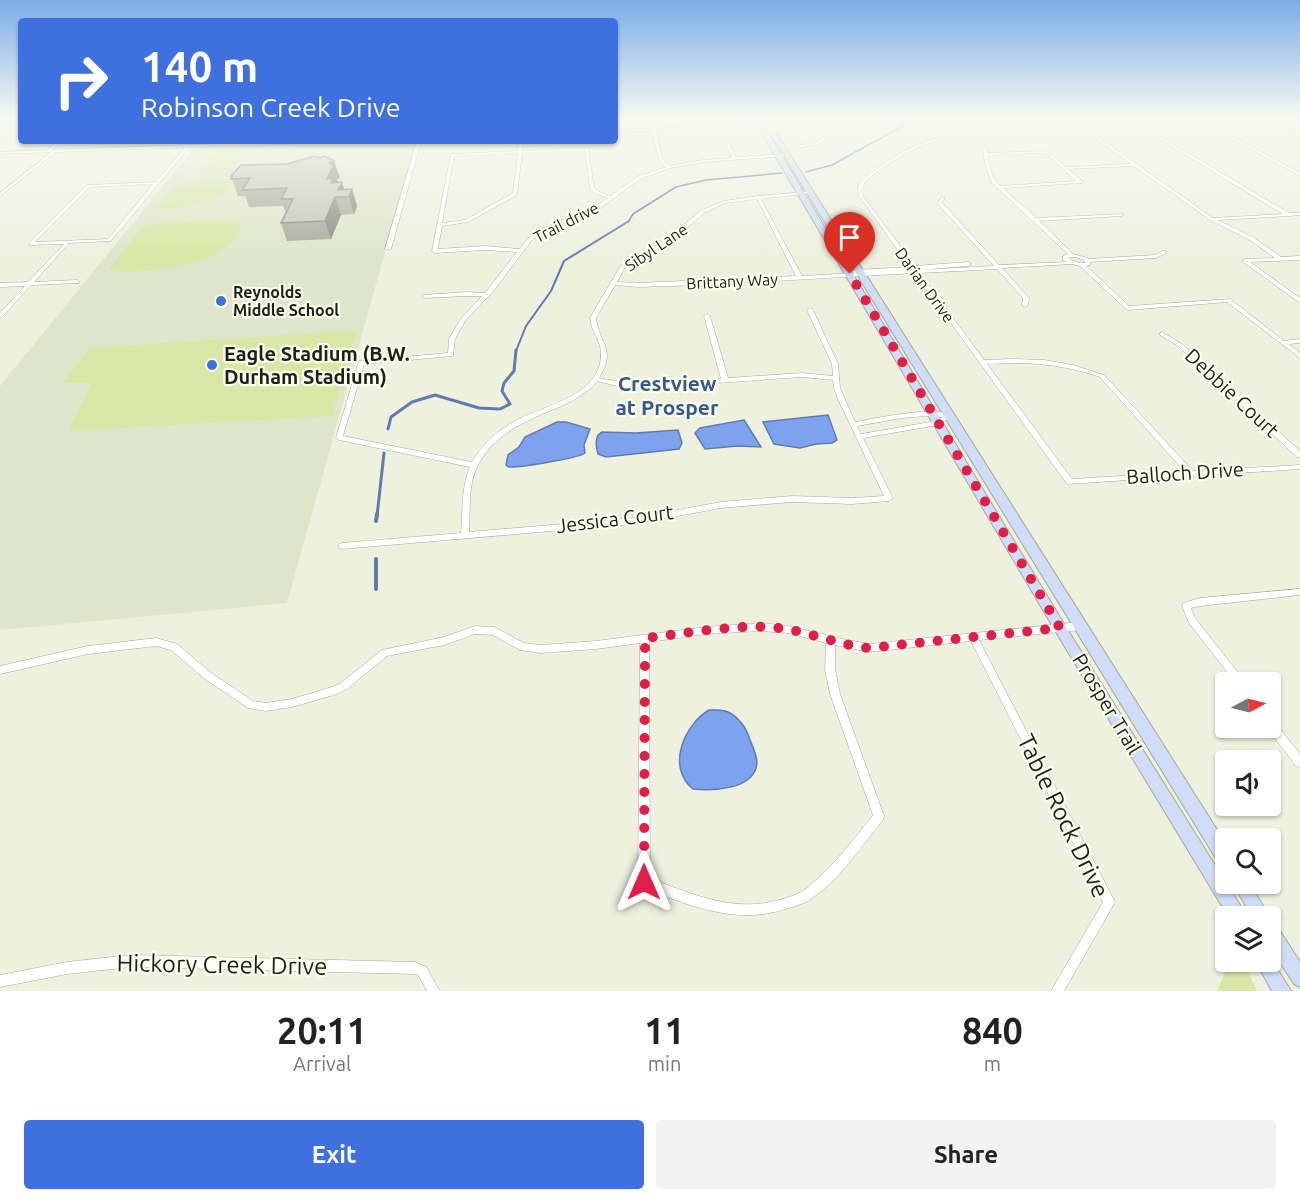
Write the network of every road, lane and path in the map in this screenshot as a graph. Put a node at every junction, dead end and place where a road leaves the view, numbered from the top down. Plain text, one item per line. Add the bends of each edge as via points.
1 (36, 166) edge
2 (170, 166) edge
3 (412, 166) edge
4 (450, 166) edge
5 (519, 166) edge
6 (589, 166) edge
7 (673, 166) edge
8 (787, 166) edge
9 (793, 166) edge
10 (885, 166) edge
11 (988, 166) edge
12 (1062, 166) edge
13 (1105, 166) edge
14 (1136, 166) edge
15 (1210, 166) edge
16 (1284, 166) edge
17 (669, 167) joint
18 (1065, 168) junction
19 (1300, 175) edge
20 (156, 183) junction
21 (999, 187) junction
22 (806, 192) junction
23 (0, 195) edge
24 (611, 197) junction
25 (758, 197) junction
26 (943, 198) dead end
27 (1300, 214) edge
28 (1121, 215) dead end
29 (1289, 215) junction
30 (1212, 219) junction
31 (1034, 220) junction
32 (440, 225) junction
33 (68, 242) junction
34 (387, 249) dead end
35 (521, 251) junction
36 (1164, 252) dead end
37 (1069, 256) junction
38 (1300, 258) edge
39 (1280, 259) junction
40 (1088, 261) junction
41 (1071, 263) junction
42 (996, 265) junction
43 (1082, 265) junction
44 (914, 270) junction
45 (858, 273) junction
46 (800, 278) junction
47 (77, 282) dead end
48 (32, 283) junction
49 (613, 283) junction
50 (0, 285) edge
51 (425, 296) dead end
52 (486, 296) junction
53 (1300, 301) edge
54 (1025, 305) dead end
55 (810, 310) dead end
56 (0, 316) edge
57 (707, 316) dead end
58 (1162, 334) dead end
59 (1300, 341) edge
60 (1283, 343) junction
61 (1300, 356) edge
62 (982, 362) junction
63 (836, 378) junction
64 (595, 379) junction
65 (726, 380) junction
66 (950, 416) junction
67 (935, 418) junction
68 (880, 420) junction
69 (854, 424) junction
70 (890, 432) junction
71 (860, 436) junction
72 (1300, 455) edge
73 (474, 465) junction
74 (1300, 467) edge
75 (1190, 473) junction
76 (1070, 482) joint
77 (465, 534) junction
78 (342, 546) dead end
79 (1300, 592) edge
80 (1080, 626) junction
81 (1060, 628) junction
82 (645, 638) junction
83 (974, 639) junction
84 (831, 641) junction
85 (0, 670) edge
86 (1232, 672) edge
87 (1281, 737) edge
88 (1300, 762) edge
89 (1215, 842) edge
90 (1231, 906) edge
91 (1281, 948) edge
92 (1270, 972) edge
93 (1300, 978) edge
94 (0, 981) edge
95 (434, 991) edge
96 (1057, 991) edge
97 (1282, 991) edge

1 - 23 street
2 - 20 street
3 - 34 street
4 - 32 street
5 - 32 street via 517,188 511,198 466,221
6 - 24 street via 592,188
7 - 17 street, Trail drive
8 - 22 main road, Prosper Trail
9 - 22 main road, Prosper Trail
10 - 44 street, Darian Drive via 861,184 860,192
11 - 21 street
12 - 18 street
13 - 18 street
14 - 30 street
15 - 29 street
16 - 19 street
17 - 24 street, Trail drive via 638,178
18 - 21 street via 1080,182
20 - 33 street via 109,240
20 - 33 street via 89,186 30,244
21 - 31 street
22 - 25 street, Sibyl Lane
22 - 45 main road, Prosper Trail
24 - 35 street, Trail drive via 598,207 546,229 530,239
25 - 46 street
25 - 49 street, Sibyl Lane via 724,202 702,212 677,234 629,262
26 - 42 street via 940,203
27 - 29 street
28 - 31 street
29 - 30 street
30 - 39 street via 1252,239
31 - 37 street
32 - 35 street via 435,251
33 - 48 street
35 - 52 street, Trail drive
36 - 40 street via 1156,256
37 - 40 street
37 - 41 street
37 - 42 street, Brittany Way
38 - 39 street
39 - 53 street via 1245,261
40 - 43 street
41 - 42 street, Brittany Way
41 - 43 street, Brittany Way
42 - 44 street, Brittany Way
42 - 54 street via 1026,298
43 - 60 street via 1128,308 1228,300
44 - 45 street, Brittany Way
44 - 62 street, Darian Drive
45 - 46 street, Brittany Way
45 - 66 main road, Prosper Trail
45 - 67 main road, Prosper Trail
46 - 49 street, Brittany Way
47 - 48 street
48 - 50 street
48 - 56 street
49 - 64 street, Sibyl Lane via 593,318 605,354
51 - 52 street
52 - 73 street, Trail drive via 463,320 452,339 451,355 361,362 339,438
55 - 63 street via 835,364
57 - 65 street
58 - 72 street, Debbie Court via 1180,345
59 - 60 street
60 - 61 street
62 - 75 street via 1042,362 1102,376
62 - 76 street, Darian Drive
63 - 65 street via 812,375
63 - 69 street
64 - 65 street via 644,386
64 - 73 street via 562,405 502,433
66 - 67 street
66 - 67 street
66 - 80 main road, Prosper Trail
67 - 68 street via 912,413
67 - 70 street
67 - 81 main road, Prosper Trail
68 - 69 street
68 - 70 street
69 - 71 street
70 - 71 street
71 - 77 street, Jessica Court via 889,498 733,504 634,520
73 - 77 street
74 - 75 street, Balloch Drive
75 - 76 street, Balloch Drive
77 - 78 street, Jessica Court
79 - 86 street via 1186,606 1192,620
80 - 81 street
80 - 89 main road, Prosper Trail
81 - 83 street
81 - 90 main road, Prosper Trail
82 - 84 street via 761,627
82 - 84 street via 644,882 701,904 750,911 776,908 805,896 832,873 879,816 835,694 830,669
82 - 85 street via 530,648 494,631 475,630 385,654 334,691 266,707 251,705 174,647 156,642 96,649
83 - 84 street via 869,648
83 - 96 street, Table Rock Drive via 1109,902
87 - 88 street
91 - 93 main road
92 - 97 main road
94 - 95 street, Hickory Creek Drive via 131,961 415,968 422,971

